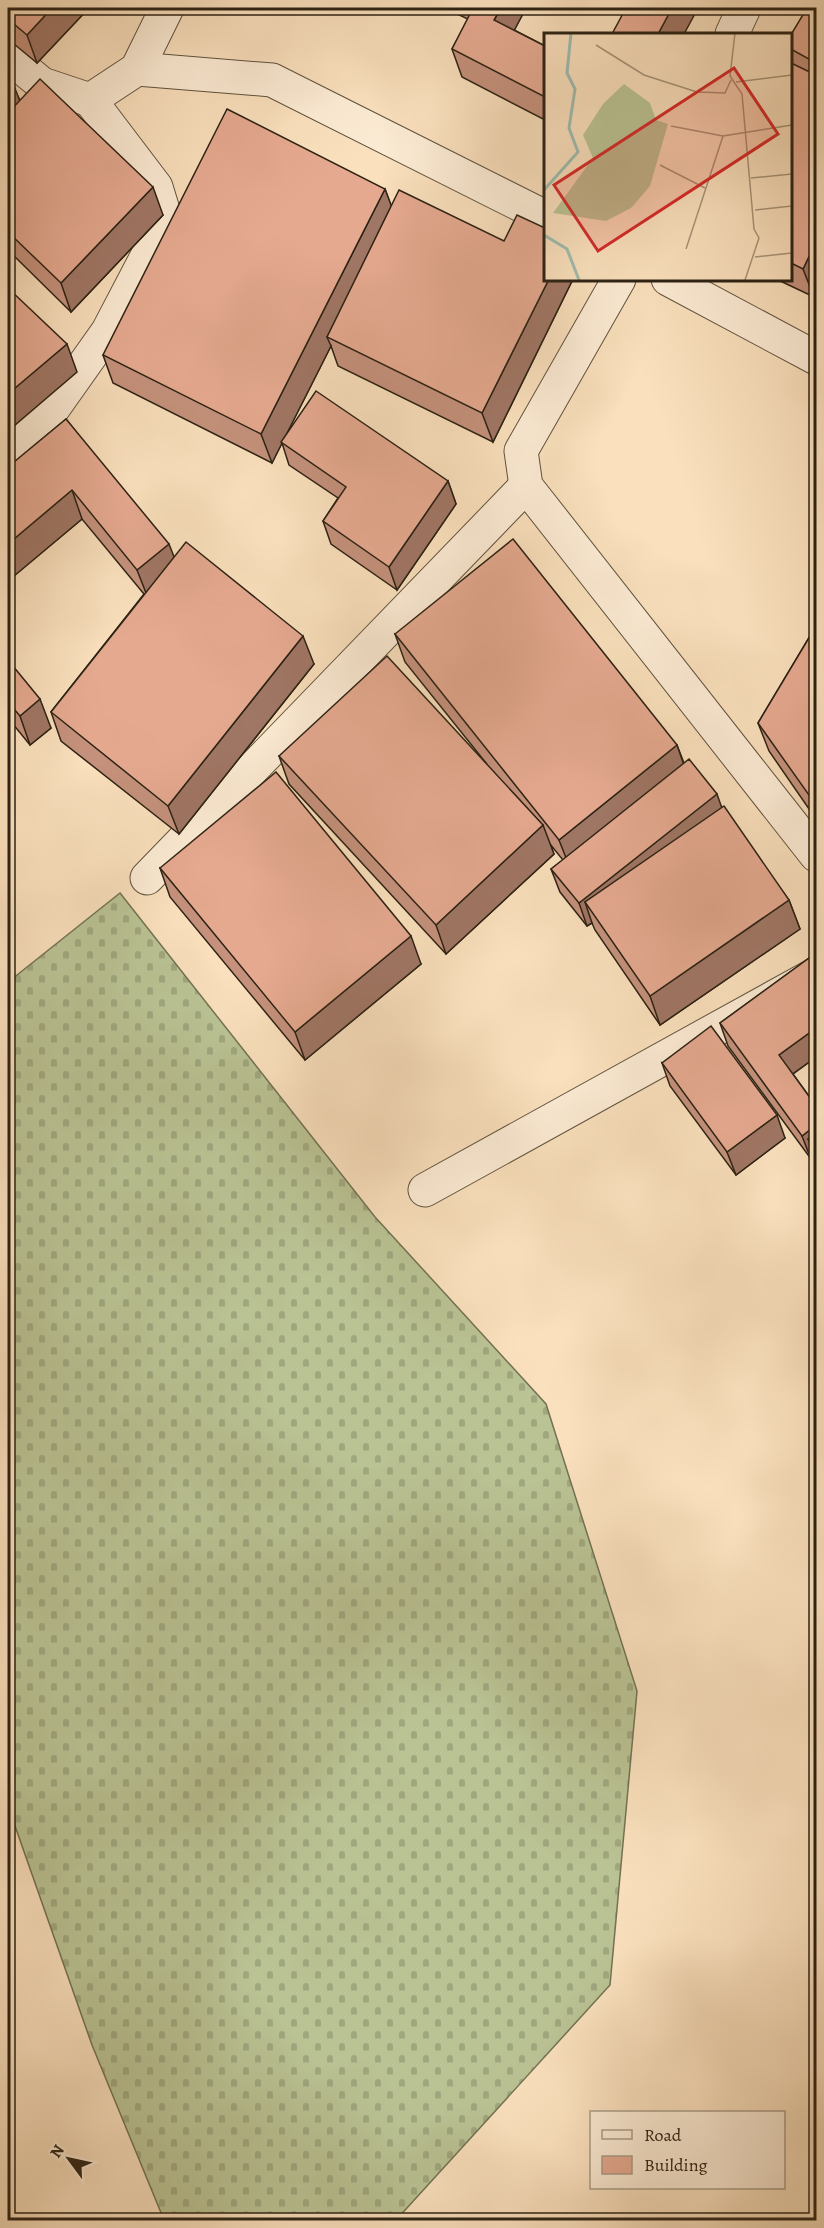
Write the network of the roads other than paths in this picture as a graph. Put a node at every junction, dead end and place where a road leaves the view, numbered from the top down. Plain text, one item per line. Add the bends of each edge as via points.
1 (167, 8) edge
2 (744, 8) edge
3 (732, 33) edge
4 (8, 56) edge
5 (137, 69) junction
6 (90, 100) junction
7 (544, 216) edge
8 (618, 280) edge
9 (670, 280) edge
10 (816, 358) edge
11 (8, 457) edge
12 (526, 486) junction
13 (816, 855) edge
14 (147, 878) dead end
15 (816, 974) edge
16 (425, 1190) dead end

1 - 5 street
2 - 3 street
4 - 6 street via 42,84
5 - 6 street
5 - 7 street via 272,80
6 - 11 street via 156,187 166,220 108,331 50,413
8 - 12 street via 521,451
9 - 10 street
12 - 13 street
12 - 14 street
15 - 16 street

